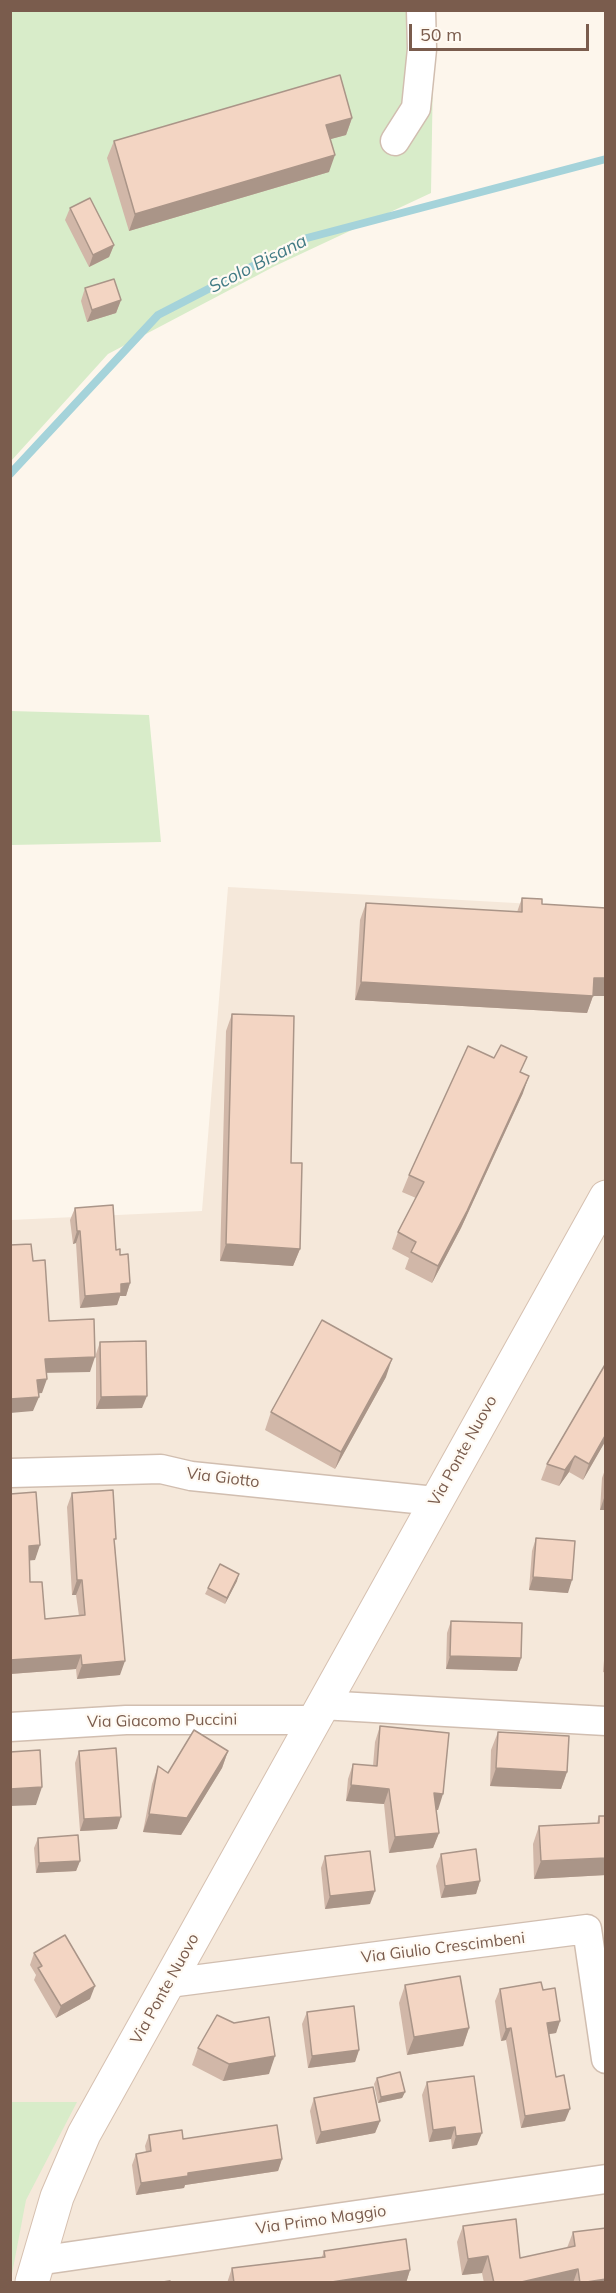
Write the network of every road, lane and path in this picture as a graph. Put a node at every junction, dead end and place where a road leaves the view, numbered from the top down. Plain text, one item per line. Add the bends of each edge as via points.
1 (421, 10) edge
2 (396, 141) dead end
3 (606, 1197) edge
4 (10, 1473) edge
5 (435, 1501) junction
6 (317, 1712) junction
7 (606, 1720) edge
8 (10, 1727) edge
9 (169, 1983) junction
10 (606, 2059) edge
11 (606, 2179) edge
12 (34, 2272) edge

1 - 2 street via 416,108
3 - 5 main road, Via Ponte Nuovo
4 - 5 street, Via Giotto via 161,1469 191,1476
5 - 6 main road, Via Ponte Nuovo
6 - 7 street
6 - 8 street, Via Giacomo Puccini
6 - 9 main road, Via Ponte Nuovo
9 - 10 street, Via Giulio Crescimbeni via 587,1929
9 - 12 main road, Via Ponte Nuovo via 84,2134 57,2197
11 - 12 street, Via Primo Maggio

